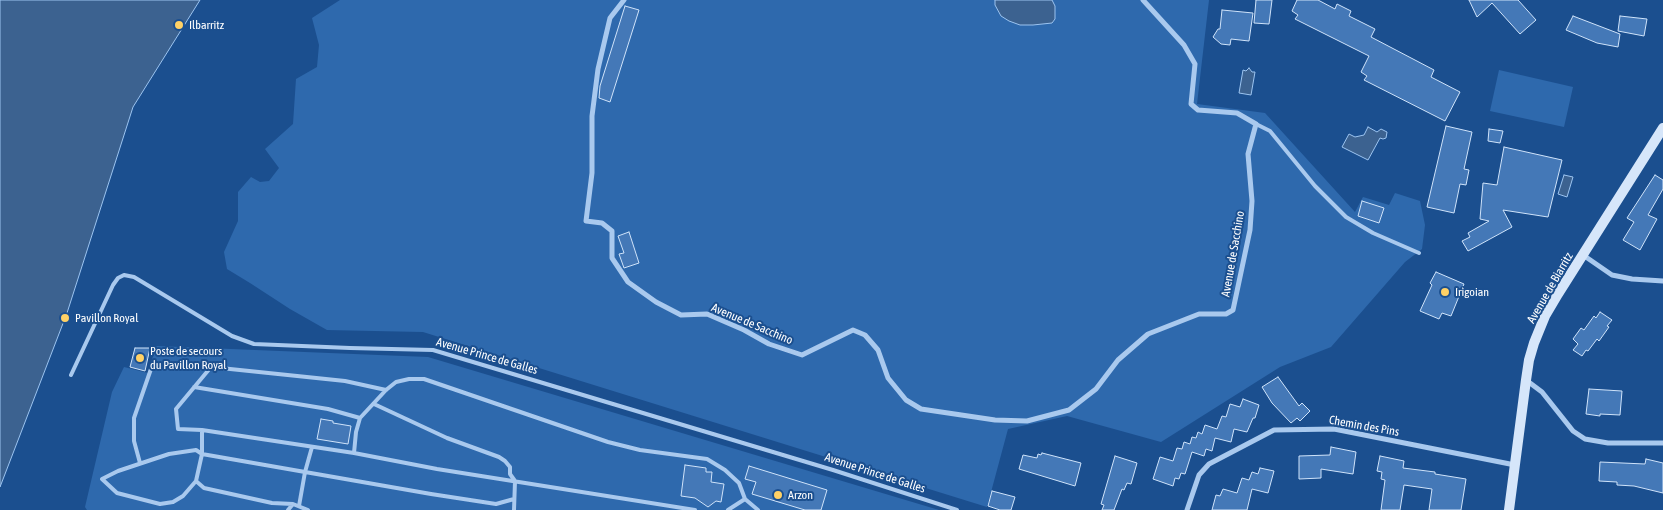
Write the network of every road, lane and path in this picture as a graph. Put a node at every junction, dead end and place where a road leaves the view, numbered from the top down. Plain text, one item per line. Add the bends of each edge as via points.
1 (624, 0) edge
2 (1143, 0) edge
3 (1256, 124) junction
4 (1663, 128) edge
5 (1419, 253) dead end
6 (1583, 255) junction
7 (1663, 281) edge
8 (152, 366) dead end
9 (71, 375) dead end
10 (1526, 380) junction
11 (194, 387) junction
12 (386, 390) junction
13 (374, 404) junction
14 (360, 418) junction
15 (202, 430) junction
16 (1663, 443) edge
17 (312, 447) junction
18 (354, 453) junction
19 (202, 454) junction
20 (140, 464) junction
21 (1515, 465) junction
22 (305, 472) junction
23 (196, 481) junction
24 (514, 481) junction
25 (514, 499) junction
26 (745, 499) junction
27 (293, 504) junction
28 (299, 506) junction
29 (288, 510) edge
30 (308, 510) edge
31 (514, 510) edge
32 (695, 510) edge
33 (728, 510) edge
34 (758, 510) edge
35 (956, 510) edge
36 (1187, 510) edge
37 (1509, 510) edge

1 - 3 street, Avenue de Sacchino via 610,18 598,69 586,221 602,223 612,231 612,258 628,282 681,315 707,314 768,344 802,355 853,330 865,335 878,350 888,378 906,400 921,409 986,419 1027,421 1069,410 1096,388 1118,360 1148,334 1199,314 1226,314 1233,310 1250,230 1252,201 1248,154
2 - 3 street via 1184,45 1195,64 1191,104 1198,110 1237,113
3 - 5 lane via 1270,131 1314,186 1346,217
4 - 6 main road, Avenue de Biarritz
6 - 7 street via 1612,275
6 - 10 main road, Avenue de Biarritz via 1545,316 1534,343
8 - 20 lane via 134,418 134,441
9 - 35 lane, Avenue Prince de Galles via 113,285 124,275 134,277 232,336 254,344 433,350
10 - 16 street via 1542,392 1573,431 1585,439
10 - 21 main road, Avenue de Biarritz
11 - 12 lane via 211,367 345,381
11 - 14 lane
11 - 15 lane via 176,409 178,429
12 - 13 lane
12 - 26 lane via 396,382 424,379 608,442 707,459 739,483
13 - 14 lane
13 - 24 lane via 499,457 510,467
14 - 18 lane
15 - 17 lane
15 - 19 lane
17 - 18 lane
17 - 22 lane
18 - 24 lane
19 - 20 lane via 196,450 169,454
19 - 22 lane
19 - 23 lane
20 - 23 lane via 102,479 117,493 160,504 183,496
21 - 36 street, Chemin des Pins via 1334,429 1274,430 1209,464 1199,475
21 - 37 main road, Avenue de Biarritz
22 - 25 lane via 496,504
22 - 28 lane
23 - 27 lane via 204,488 272,503
24 - 25 lane
24 - 32 lane
25 - 31 lane
26 - 33 lane
26 - 34 lane
27 - 28 lane
27 - 29 lane
28 - 30 lane

